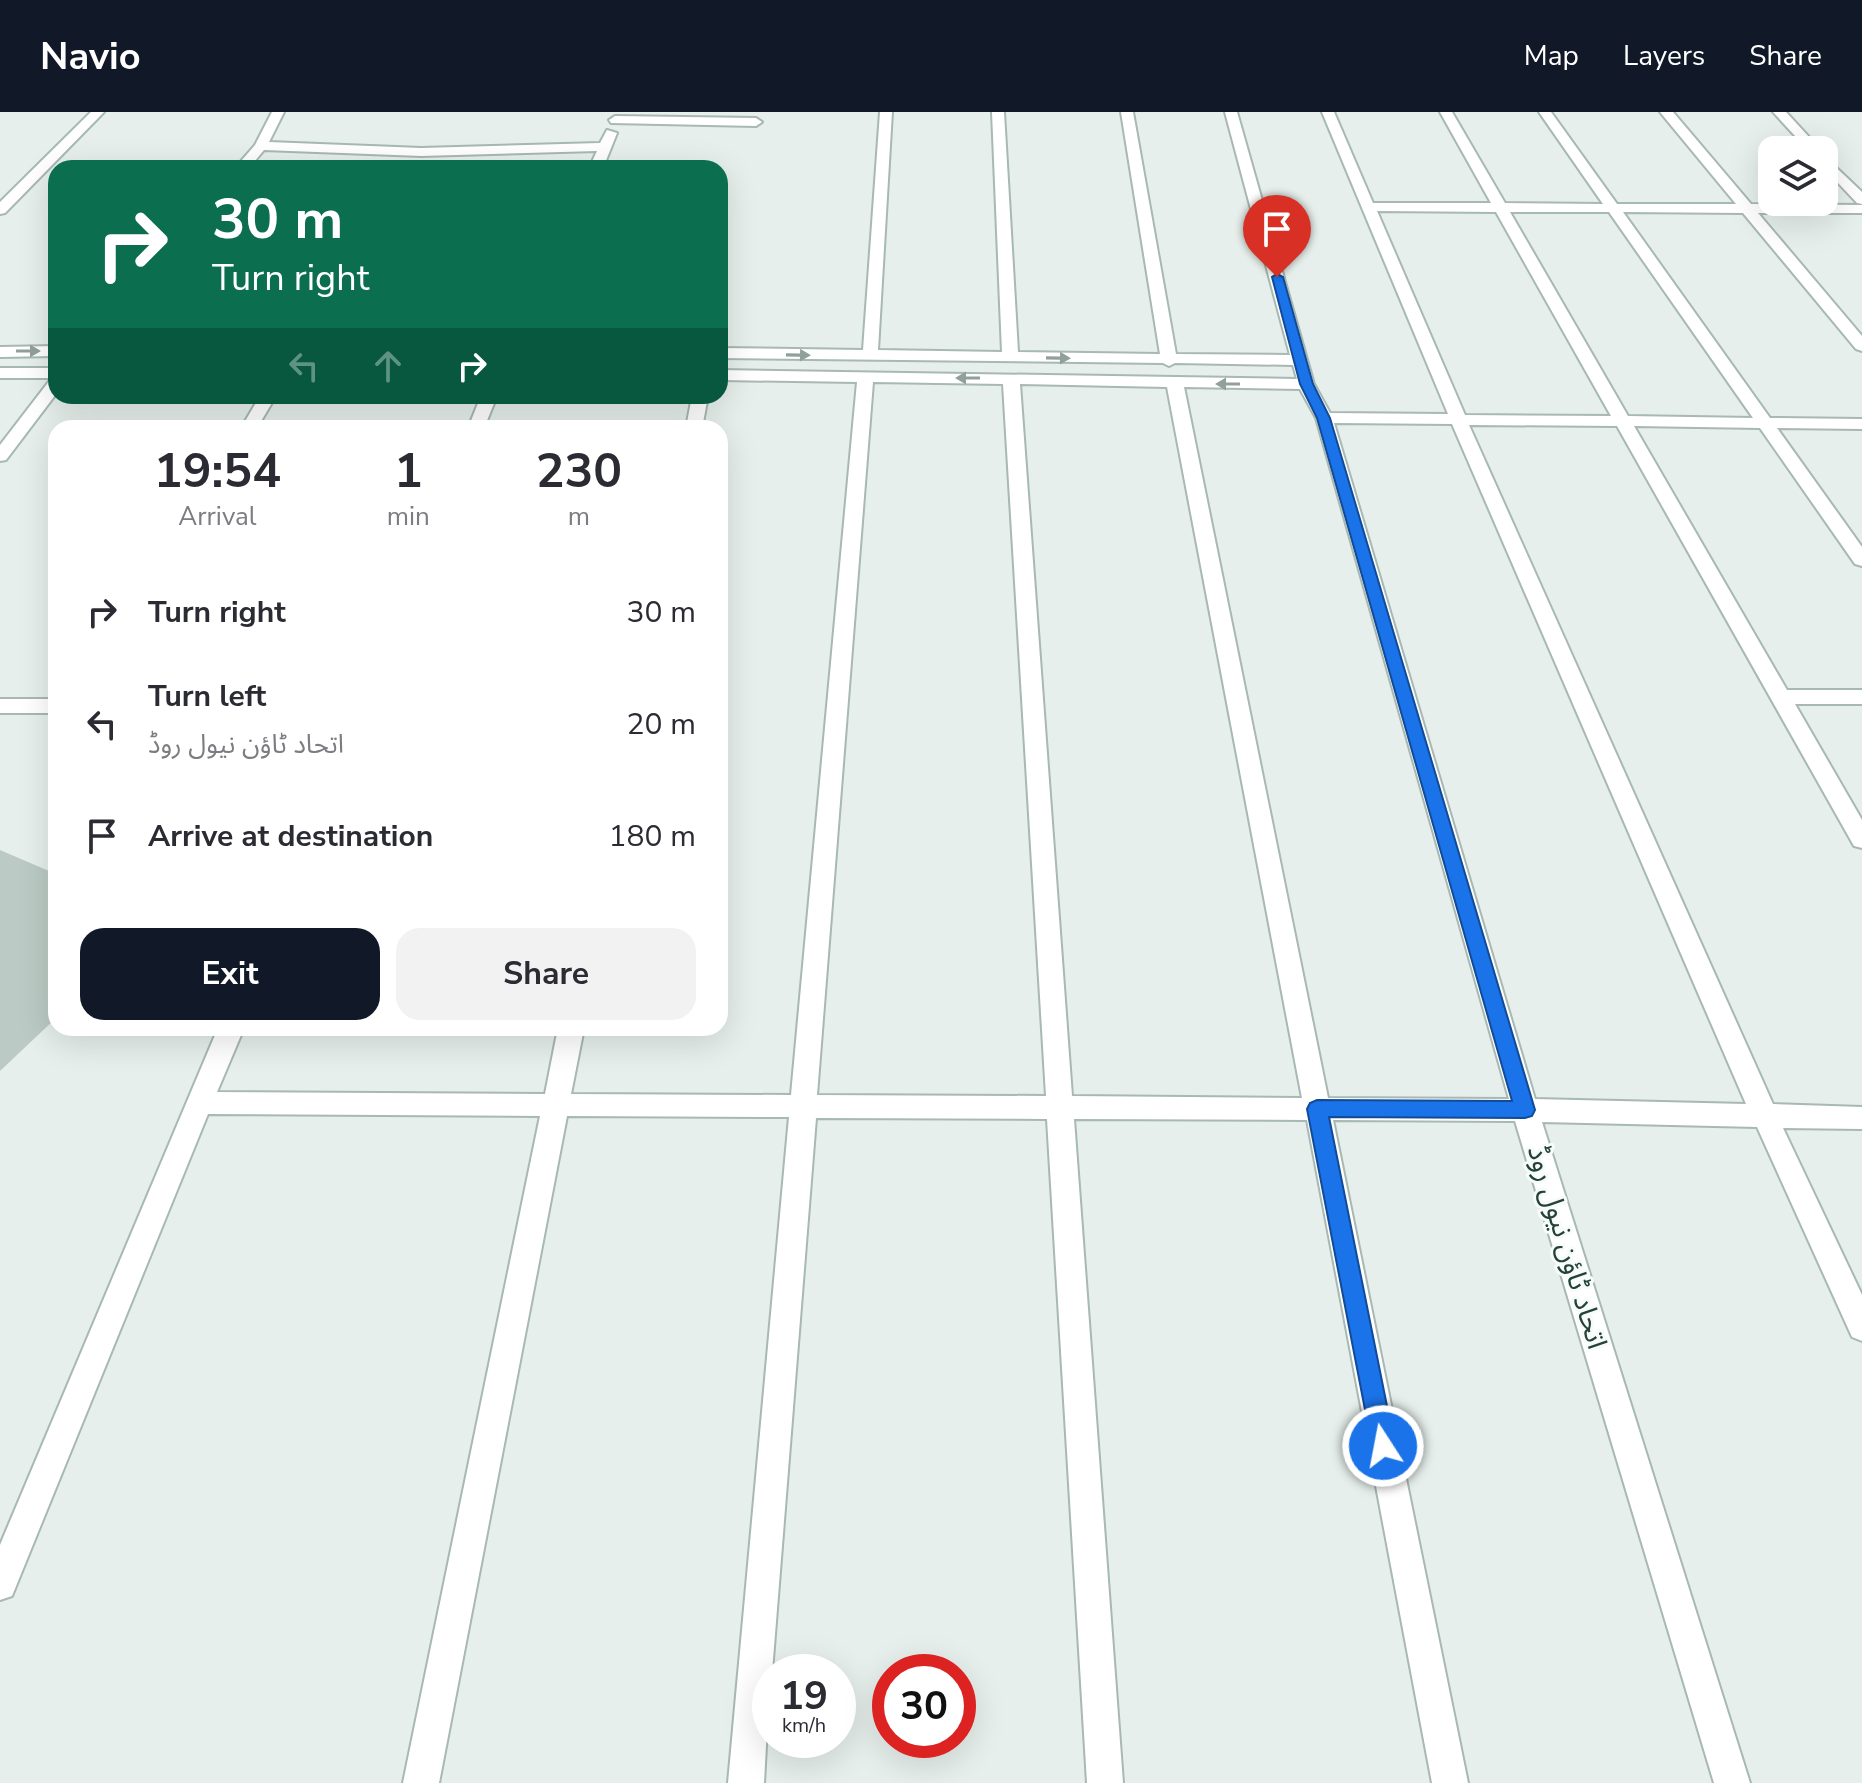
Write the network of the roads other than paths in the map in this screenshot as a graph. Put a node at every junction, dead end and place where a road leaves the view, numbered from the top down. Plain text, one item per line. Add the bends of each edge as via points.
1 (98, 112) edge
2 (278, 112) edge
3 (886, 112) edge
4 (998, 112) edge
5 (1127, 112) edge
6 (1231, 112) edge
7 (1328, 112) edge
8 (1446, 112) edge
9 (1545, 112) edge
10 (1666, 112) edge
11 (1779, 112) edge
12 (616, 116) edge
13 (756, 122) dead end
14 (1802, 136) edge
15 (261, 146) junction
16 (606, 147) junction
17 (421, 152) junction
18 (50, 160) edge
19 (249, 160) edge
20 (416, 160) edge
21 (600, 160) edge
22 (48, 162) edge
23 (1838, 175) edge
24 (1862, 200) edge
25 (1368, 207) junction
26 (1502, 208) junction
27 (1613, 208) junction
28 (1747, 208) junction
29 (1862, 209) edge
30 (0, 210) edge
31 (1862, 346) edge
32 (48, 351) edge
33 (0, 352) edge
34 (728, 354) edge
35 (868, 367) junction
36 (1010, 368) junction
37 (1172, 372) junction
38 (1303, 372) junction
39 (0, 373) edge
40 (48, 373) edge
41 (728, 375) edge
42 (48, 393) edge
43 (1324, 418) junction
44 (1458, 418) junction
45 (1625, 421) junction
46 (1767, 423) junction
47 (1862, 424) edge
48 (0, 456) edge
49 (1862, 560) edge
50 (1781, 697) junction
51 (1862, 697) edge
52 (0, 706) edge
53 (48, 706) edge
54 (1862, 840) edge
55 (228, 1036) edge
56 (569, 1036) edge
57 (200, 1103) junction
58 (556, 1105) junction
59 (804, 1106) junction
60 (1061, 1107) junction
61 (1317, 1109) junction
62 (1525, 1110) junction
63 (1763, 1115) junction
64 (1862, 1118) edge
65 (1862, 1327) edge
66 (0, 1584) edge
67 (421, 1783) edge
68 (746, 1783) edge
69 (1105, 1783) edge
70 (1450, 1783) edge
71 (1732, 1783) edge

1 - 18 street
2 - 15 street
3 - 35 street
4 - 36 street
5 - 37 street
6 - 38 street, اتحاد ٹاؤن نیول روڈ
7 - 25 street
8 - 26 street
9 - 27 street
10 - 28 street
11 - 14 street
12 - 13 street
12 - 16 street
15 - 17 street
15 - 19 street
16 - 17 street
16 - 21 street
17 - 20 street
22 - 30 street
23 - 24 street
25 - 26 street
25 - 44 street
26 - 27 street
26 - 45 street
27 - 28 street
27 - 46 street
28 - 29 street
28 - 31 street
33 -> 32 street
34 -> 35 street
35 - 36 street
35 - 41 street
35 - 59 street
36 - 37 street
36 -> 37 street
36 - 60 street
38 -> 37 street
37 - 38 street
37 - 61 street
38 - 43 street, اتحاد ٹاؤن نیول روڈ
39 - 40 street
42 - 48 street
43 - 44 street
43 - 62 street, اتحاد ٹاؤن نیول روڈ
44 - 45 street
44 - 63 street
45 - 46 street
45 - 50 street
46 - 47 street
46 - 49 street
50 - 51 street
50 - 54 street
52 - 53 street
55 - 57 street
56 - 58 street
57 - 58 street
57 - 66 street
58 - 59 street
58 - 67 street
59 - 60 street
59 - 68 street
60 - 61 street
60 - 69 street
61 - 62 street
61 - 70 street
62 - 63 street
62 - 71 street, اتحاد ٹاؤن نیول روڈ
63 - 64 street
63 - 65 street

